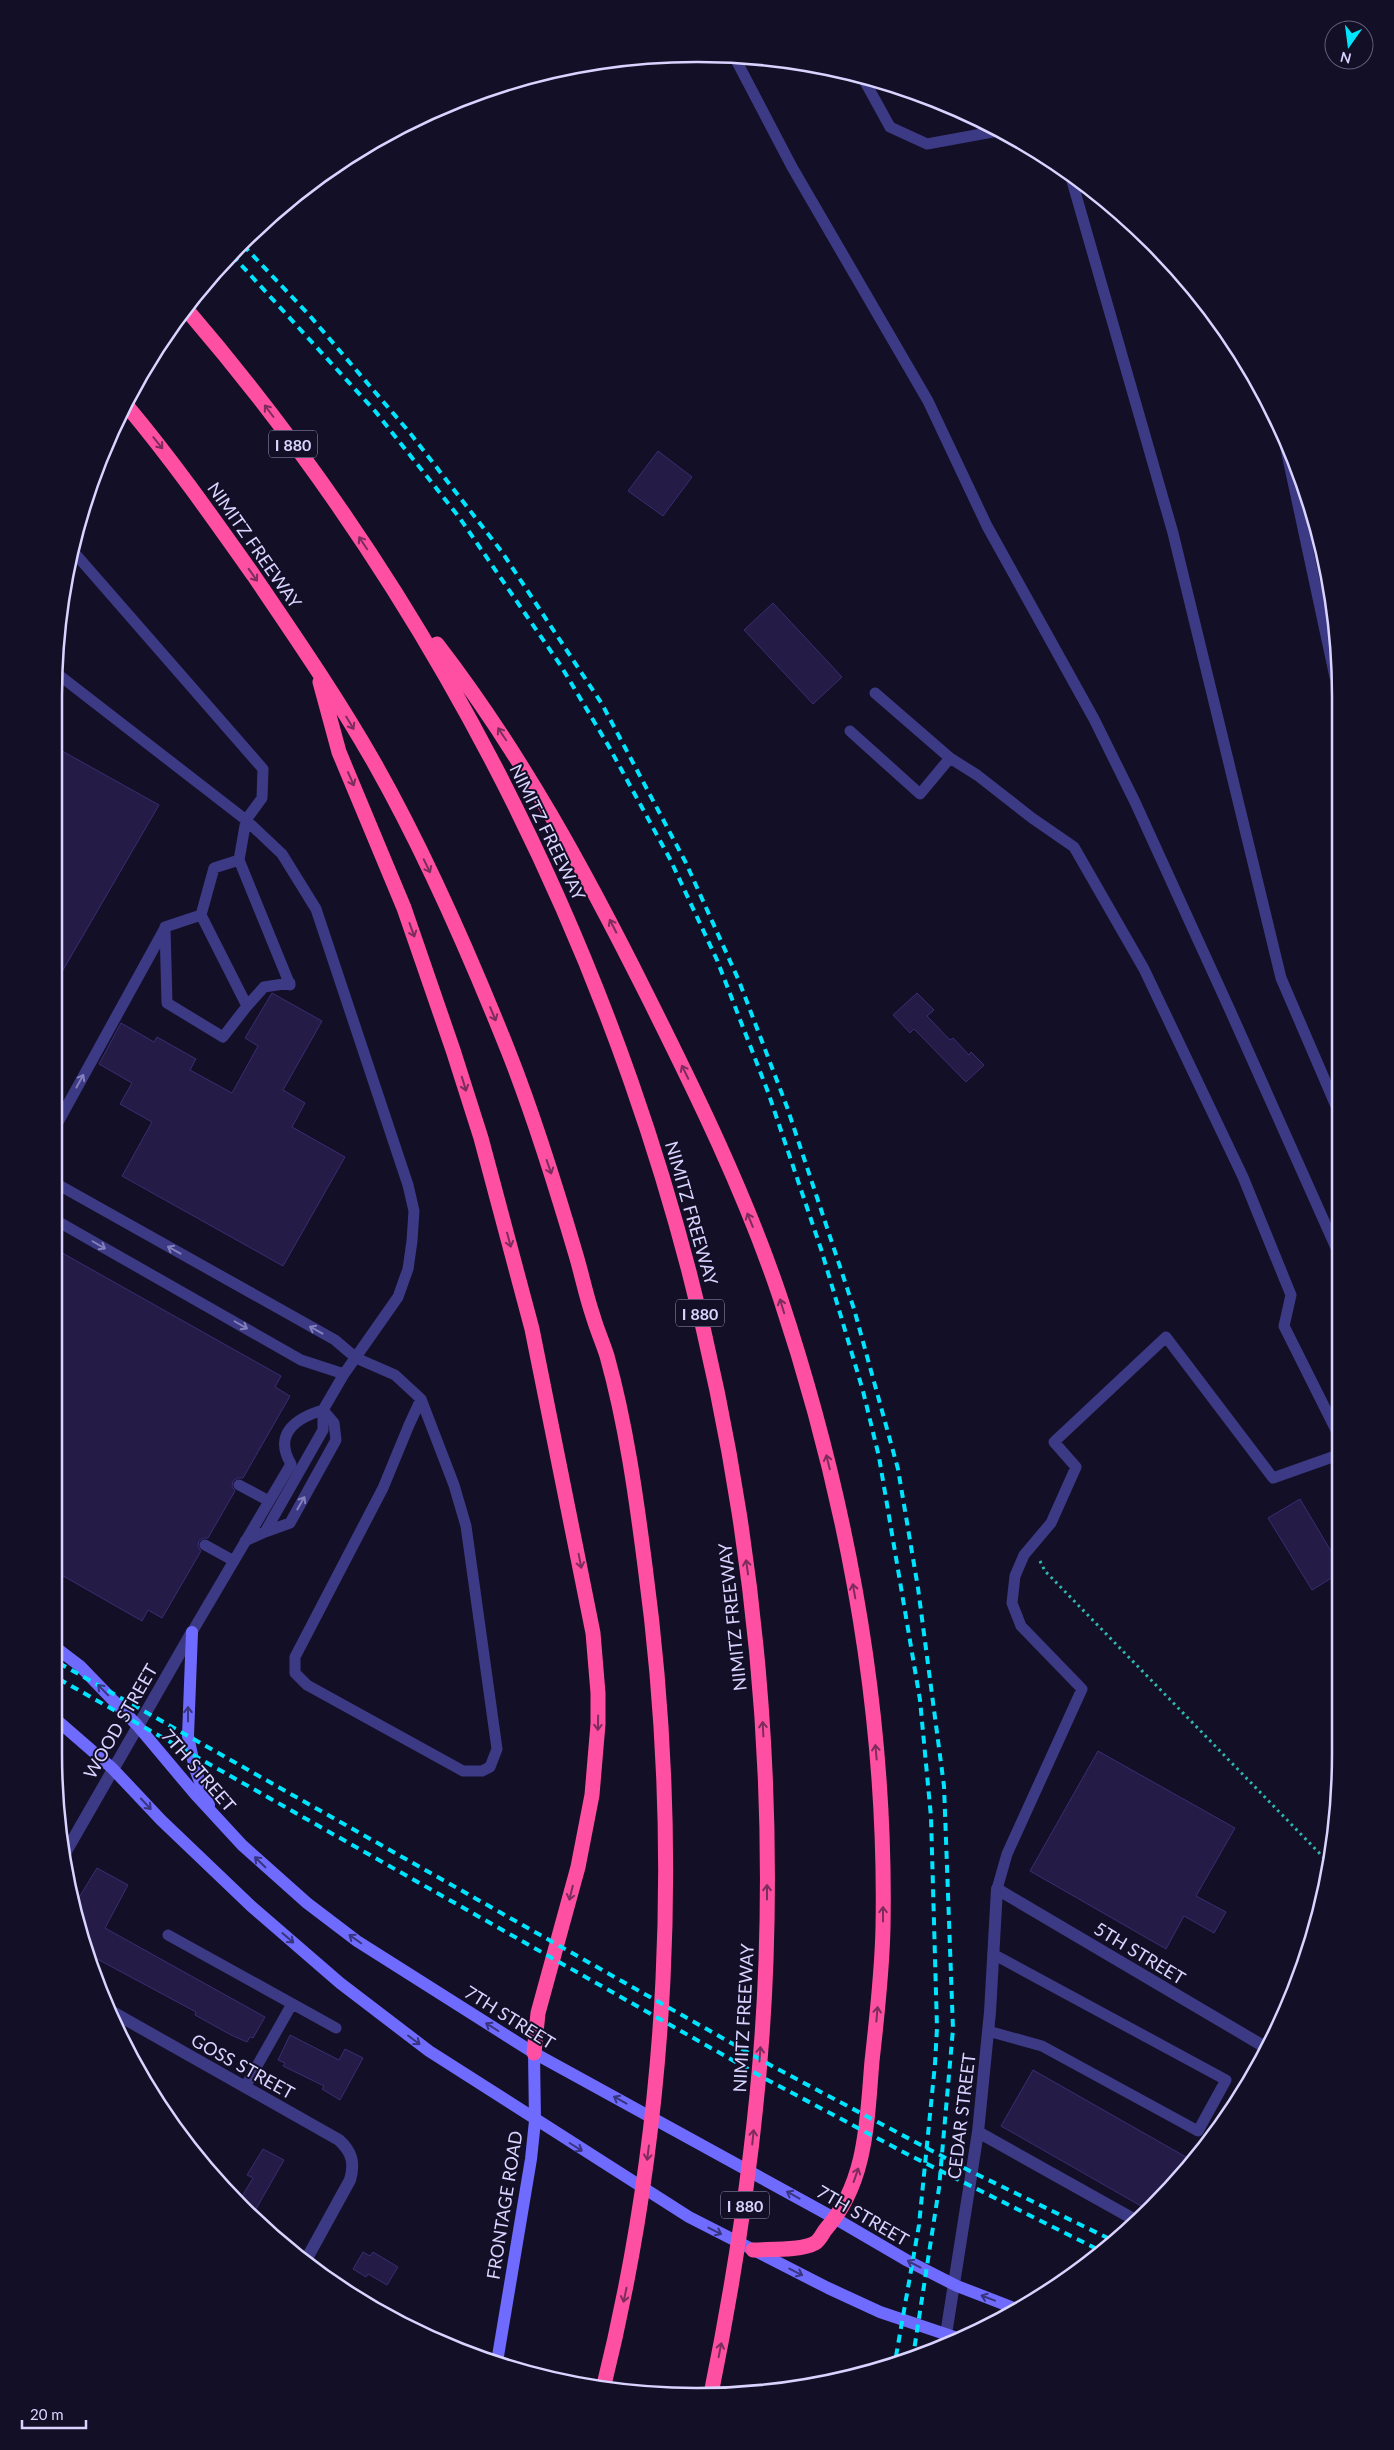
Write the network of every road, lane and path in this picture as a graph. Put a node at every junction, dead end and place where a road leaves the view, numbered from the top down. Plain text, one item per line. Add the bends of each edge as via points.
1 (738, 64) edge
2 (867, 86) edge
3 (987, 133) edge
4 (1074, 187) edge
5 (191, 315) edge
6 (131, 411) edge
7 (1292, 478) edge
8 (78, 557) edge
9 (390, 584) junction
10 (1330, 652) edge
11 (316, 666) junction
12 (63, 678) edge
13 (875, 693) dead end
14 (850, 731) dead end
15 (950, 758) junction
16 (246, 820) junction
17 (239, 860) junction
18 (201, 915) junction
19 (166, 927) junction
20 (247, 1006) junction
21 (1332, 1097) edge
22 (62, 1115) edge
23 (62, 1187) edge
24 (62, 1224) edge
25 (1332, 1239) edge
26 (356, 1358) junction
27 (344, 1374) junction
28 (422, 1399) junction
29 (323, 1410) junction
30 (1332, 1422) edge
31 (1332, 1457) edge
32 (239, 1485) dead end
33 (269, 1501) junction
34 (265, 1532) junction
35 (1036, 1538) junction
36 (245, 1542) junction
37 (204, 1545) dead end
38 (234, 1561) junction
39 (192, 1632) junction
40 (62, 1652) edge
41 (62, 1725) edge
42 (137, 1725) junction
43 (112, 1768) junction
44 (212, 1812) junction
45 (70, 1845) edge
46 (1323, 1856) edge
47 (997, 1889) junction
48 (168, 1935) dead end
49 (993, 1954) junction
50 (292, 2004) junction
51 (120, 2016) edge
52 (336, 2028) dead end
53 (988, 2031) junction
54 (1260, 2044) edge
55 (534, 2053) junction
56 (245, 2087) junction
57 (535, 2121) junction
58 (978, 2132) junction
59 (1130, 2217) edge
60 (836, 2219) junction
61 (753, 2250) junction
62 (309, 2254) edge
63 (1008, 2306) edge
64 (949, 2335) edge
65 (946, 2336) edge
66 (498, 2356) edge
67 (605, 2380) edge
68 (712, 2387) edge

1 - 25 lane via 792,167 928,401 987,526 1094,719 1135,802
2 - 3 lane via 890,127 927,144
4 - 21 lane via 1173,533 1281,978
9 -> 5 highway, NIMITZ FREEWAY / I 880 via 283,430
6 -> 11 highway, NIMITZ FREEWAY via 187,479
7 - 10 lane
8 - 16 lane via 263,769 262,798
60 -> 9 highway via 853,2184 865,2138 881,1963 883,1887 876,1755 865,1659 842,1524 820,1432 779,1296 737,1188 695,1093 608,916 556,821 506,741
68 -> 9 highway, NIMITZ FREEWAY / I 880 via 743,2218 757,2102 767,1921 762,1725 752,1604 720,1401 676,1220 646,1122 602,999 566,913 506,786
11 -> 55 highway via 339,752 404,908 486,1156 532,1329 590,1608 598,1693 595,1770 583,1846 538,2013
11 -> 67 highway, NIMITZ FREEWAY via 378,770 454,923 527,1104 557,1190 592,1316 606,1353 635,1499 657,1674 666,1861 665,1954 646,2164 634,2247
12 - 16 lane
13 - 15 lane
14 - 15 lane via 920,794
15 - 30 lane via 1074,847 1144,969 1243,1177 1291,1295 1284,1326
16 - 17 lane
16 - 26 lane via 282,854 316,909 414,1211 408,1269 398,1297
17 - 18 lane via 214,868
17 - 20 lane via 290,984 264,988
18 - 19 lane
18 - 20 lane
19 - 20 lane via 167,1003 223,1037
22 -> 19 lane
26 -> 23 lane via 335,1340
24 -> 27 lane via 301,1360
26 - 27 lane
26 - 28 lane via 395,1375
27 - 29 lane
28 - 28 lane via 383,1488 294,1657 295,1673 306,1685 462,1771 482,1771 490,1767 497,1749 466,1526
29 - 33 lane via 304,1416 287,1434 283,1446 291,1464
29 - 34 lane via 323,1430
34 -> 29 lane via 290,1523 336,1440 334,1423
31 - 35 lane via 1273,1478 1166,1337 1054,1442 1076,1467 1051,1523
32 - 33 lane
33 - 36 lane
34 - 36 lane
35 - 46 path via 1045,1570
35 - 47 lane via 1024,1555 1016,1576 1012,1602 1021,1626 1082,1689 1008,1854
36 - 38 lane
37 - 38 lane
38 - 39 lane
39 - 42 street, WOOD STREET
44 -> 39 main road via 195,1769 188,1736
42 -> 40 main road, 7TH STREET via 80,1666
41 - 43 main road
42 - 43 street, WOOD STREET
42 - 44 main road, 7TH STREET
43 - 45 street, WOOD STREET
43 -> 57 main road via 251,1906 340,1983 429,2051
55 -> 44 main road, 7TH STREET via 357,1941 314,1909 270,1872
47 - 49 street, CEDAR STREET
47 - 54 street, 5TH STREET
48 - 50 lane
49 - 53 street, CEDAR STREET
49 - 53 lane via 1226,2080 1198,2131 1042,2046
50 - 52 lane
50 - 56 lane
51 - 56 street, GOSS STREET
53 - 58 street, CEDAR STREET
55 - 57 main road, FRONTAGE ROAD
60 -> 55 main road, 7TH STREET
56 - 62 street, GOSS STREET via 339,2140 352,2158 350,2180
57 -> 61 main road via 689,2217
57 - 66 main road, FRONTAGE ROAD
58 - 59 street
58 - 65 street, CEDAR STREET
60 - 61 highway via 814,2243 788,2249
63 -> 60 main road, 7TH STREET via 957,2286
61 -> 64 main road via 880,2312

